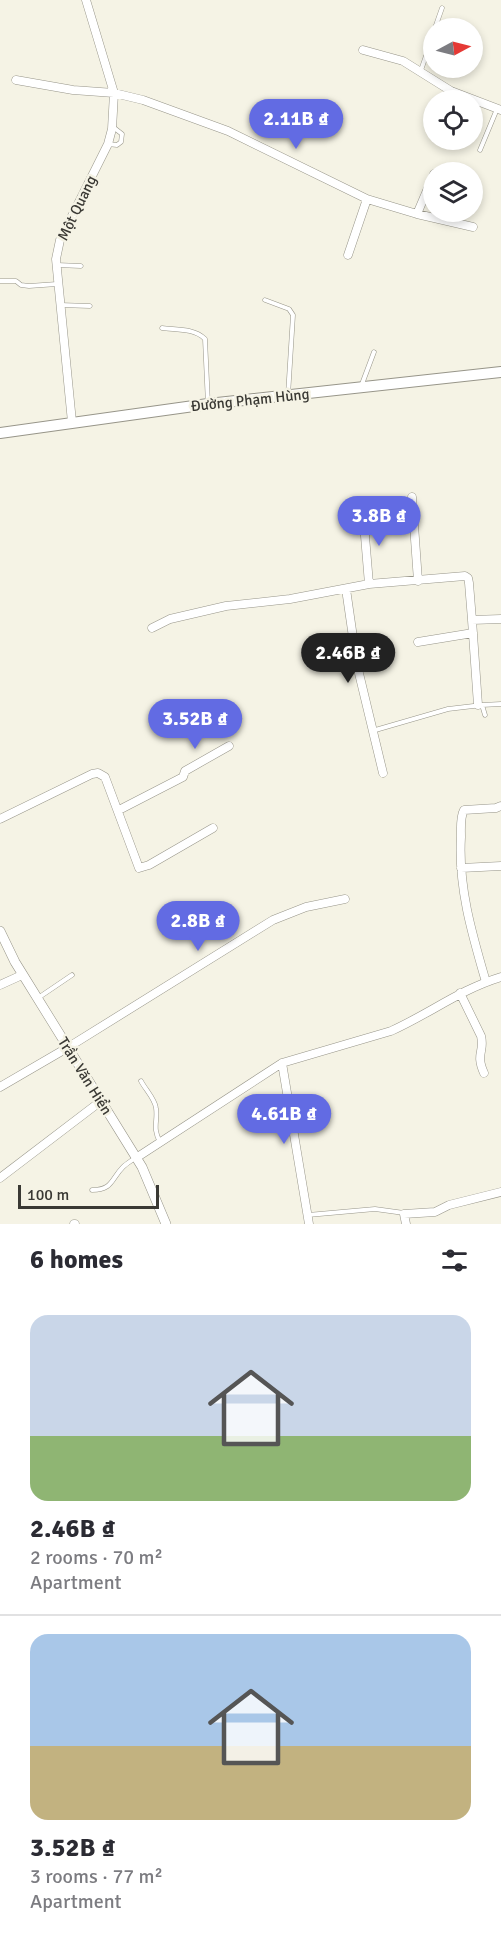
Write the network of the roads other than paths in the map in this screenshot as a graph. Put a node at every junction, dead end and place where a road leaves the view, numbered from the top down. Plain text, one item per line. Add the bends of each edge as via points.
1 (86, 0) edge
2 (442, 8) dead end
3 (438, 18) edge
4 (363, 50) dead end
5 (423, 64) edge
6 (420, 73) junction
7 (16, 80) dead end
8 (114, 93) junction
9 (499, 109) edge
10 (112, 127) junction
11 (108, 144) junction
12 (483, 144) edge
13 (367, 199) junction
14 (423, 200) edge
15 (417, 214) junction
16 (473, 227) dead end
17 (348, 255) dead end
18 (56, 265) junction
19 (81, 266) dead end
20 (0, 281) edge
21 (57, 284) junction
22 (265, 300) dead end
23 (60, 305) junction
24 (90, 306) dead end
25 (162, 328) dead end
26 (374, 352) dead end
27 (501, 372) edge
28 (361, 388) junction
29 (288, 396) junction
30 (208, 405) junction
31 (72, 422) junction
32 (0, 433) edge
33 (412, 497) dead end
34 (363, 512) dead end
35 (418, 580) junction
36 (369, 584) junction
37 (346, 589) junction
38 (501, 619) edge
39 (472, 620) junction
40 (152, 628) dead end
41 (473, 633) junction
42 (418, 642) dead end
43 (501, 704) edge
44 (480, 705) junction
45 (485, 715) dead end
46 (372, 731) junction
47 (229, 746) dead end
48 (383, 773) dead end
49 (501, 806) edge
50 (119, 810) junction
51 (0, 819) edge
52 (213, 828) dead end
53 (501, 866) edge
54 (461, 868) junction
55 (345, 899) dead end
56 (0, 931) edge
57 (22, 975) junction
58 (72, 975) dead end
59 (501, 977) edge
60 (486, 982) junction
61 (0, 985) edge
62 (460, 993) junction
63 (37, 998) junction
64 (67, 1048) junction
65 (282, 1063) junction
66 (484, 1073) dead end
67 (141, 1081) dead end
68 (0, 1087) edge
69 (101, 1101) junction
70 (160, 1142) junction
71 (136, 1158) junction
72 (0, 1178) edge
73 (92, 1190) dead end
74 (501, 1192) edge
75 (404, 1214) junction
76 (309, 1220) edge
77 (166, 1224) edge
78 (406, 1224) edge

1 - 8 street, Một Quang
2 - 3 lane
4 - 6 street via 404,61
5 - 6 lane
6 - 9 street via 451,91
7 - 8 street
8 - 10 street, Một Quang
8 - 13 street via 228,131
9 - 12 lane
10 - 11 street, Một Quang
10 - 11 lane via 122,134 121,142
11 - 18 street, Một Quang via 60,240
13 - 15 street
13 - 17 street
14 - 15 street
15 - 16 street
18 - 19 lane
18 - 21 street, Một Quang
20 - 21 lane via 29,286
21 - 23 street, Một Quang
22 - 29 lane via 289,309 293,315
23 - 24 lane
23 - 31 street, Một Quang
25 - 30 lane via 199,333 205,339
26 - 28 lane
27 - 28 main road, Đường Phạm Hùng
28 - 29 main road, Đường Phạm Hùng
29 - 30 main road, Đường Phạm Hùng
30 - 31 main road, Đường Phạm Hùng
31 - 32 main road, Đường Phạm Hùng
33 - 35 street
34 - 36 street
35 - 36 street
35 - 39 street via 468,578
36 - 37 street
37 - 40 street via 212,608
37 - 46 street
38 - 39 street
39 - 41 street
41 - 42 street
41 - 44 street
43 - 44 lane
44 - 45 lane
44 - 46 lane via 448,709
46 - 48 street
47 - 50 street via 185,771 181,778
49 - 54 street via 464,810
50 - 51 street via 105,777 98,773
50 - 52 street via 142,868
53 - 54 street
54 - 60 street via 463,896
55 - 64 street via 306,907 273,920
56 - 57 street, Trần Văn Hiển
57 - 61 street
57 - 63 street, Trần Văn Hiển
58 - 63 lane
59 - 60 street
60 - 62 street
62 - 65 street via 391,1031
62 - 66 street via 482,1036 478,1054
63 - 64 street, Trần Văn Hiển
64 - 68 street
64 - 69 street, Trần Văn Hiển
65 - 70 street
65 - 76 street
67 - 70 lane via 156,1108 155,1133
69 - 71 street, Trần Văn Hiển
69 - 72 street
70 - 71 street
71 - 73 lane via 122,1168 111,1184
71 - 77 street, Trần Văn Hiển
74 - 75 street via 435,1212
75 - 76 lane via 375,1209
75 - 78 street

